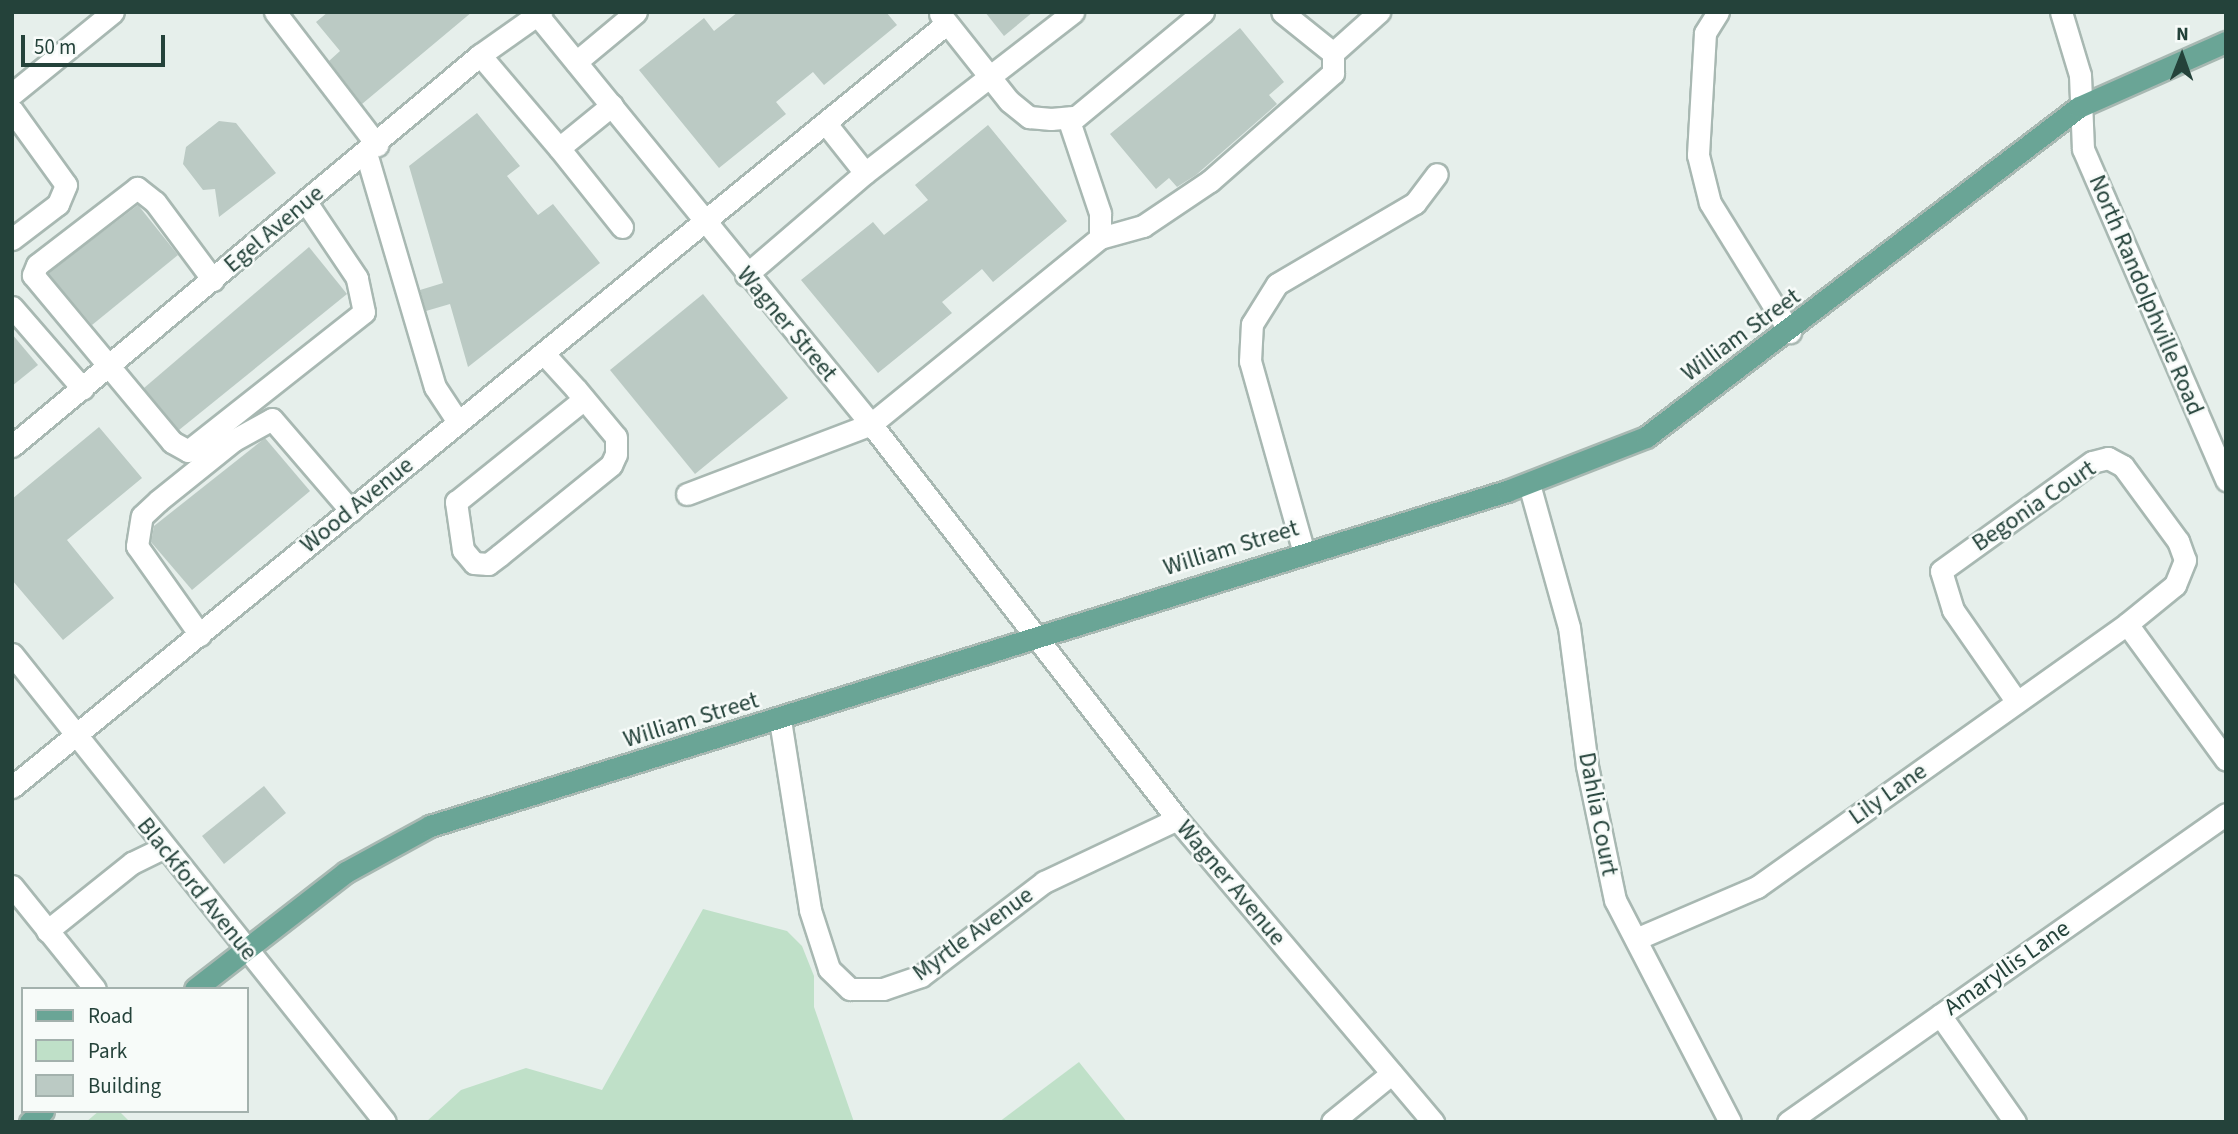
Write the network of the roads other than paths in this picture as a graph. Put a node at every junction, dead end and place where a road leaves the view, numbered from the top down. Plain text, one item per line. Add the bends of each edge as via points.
1 (113, 12) edge
2 (275, 12) edge
3 (636, 12) edge
4 (1073, 12) edge
5 (1203, 12) edge
6 (1282, 12) edge
7 (1379, 12) edge
8 (2061, 12) edge
9 (538, 13) edge
10 (1714, 14) edge
11 (943, 18) edge
12 (2226, 42) edge
13 (1333, 53) junction
14 (480, 55) junction
15 (576, 62) junction
16 (989, 75) junction
17 (12, 94) edge
18 (612, 106) junction
19 (2079, 107) junction
20 (12, 110) edge
21 (1068, 118) junction
22 (827, 125) junction
23 (559, 148) junction
24 (371, 149) junction
25 (864, 173) junction
26 (1437, 174) dead end
27 (306, 202) junction
28 (703, 224) junction
29 (622, 227) dead end
30 (1100, 238) junction
31 (12, 239) edge
32 (746, 275) junction
33 (212, 280) junction
34 (12, 307) edge
35 (1790, 332) junction
36 (545, 355) junction
37 (110, 367) junction
38 (83, 389) junction
39 (579, 404) junction
40 (458, 422) junction
41 (871, 424) junction
42 (12, 446) edge
43 (2226, 480) edge
44 (1529, 484) junction
45 (687, 494) dead end
46 (351, 511) junction
47 (1304, 553) junction
48 (2127, 624) junction
49 (200, 635) junction
50 (1038, 636) junction
51 (12, 654) edge
52 (2017, 702) junction
53 (780, 720) junction
54 (75, 738) junction
55 (2226, 760) edge
56 (12, 788) edge
57 (2226, 814) edge
58 (1177, 819) junction
59 (163, 848) junction
60 (12, 886) edge
61 (47, 931) junction
62 (1636, 939) junction
63 (245, 948) junction
64 (93, 987) edge
65 (197, 987) edge
66 (1940, 1015) junction
67 (1392, 1073) junction
68 (385, 1122) edge
69 (1332, 1122) edge
70 (1433, 1122) edge
71 (1730, 1122) edge
72 (1788, 1122) edge
73 (2015, 1122) edge

1 - 17 street
2 - 24 street
3 - 15 street
4 - 16 street
5 - 21 street via 1157,53
6 - 13 street
7 - 13 street
8 - 19 street, North Randolphville Road via 2080,75
9 - 14 street, Egel Avenue
9 - 15 street, Wagner Street
10 - 35 street via 1705,33 1697,93 1698,155 1710,203
11 - 16 street
11 - 22 street, Wood Avenue
12 - 19 main road, William Street
13 - 30 street via 1333,73 1210,181 1143,226
14 - 23 street
14 - 24 street, Egel Avenue
15 - 18 street, Wagner Street
16 - 21 street via 1029,117
16 - 25 street
18 - 23 street
18 - 28 street, Wagner Street
19 - 35 main road, William Street
19 - 43 street, North Randolphville Road via 2083,149
20 - 31 street via 66,185 58,204
21 - 30 street via 1100,213
22 - 25 street
22 - 28 street, Wood Avenue
23 - 29 street
24 - 27 street, Egel Avenue
24 - 40 street via 435,387
25 - 32 street
26 - 47 street via 1415,203 1277,284 1252,324 1250,361
27 - 33 street, Egel Avenue
27 - 37 street via 364,291 367,304 355,321 188,451 172,442
28 - 32 street, Wagner Street
28 - 36 street, Wood Avenue
30 - 41 street
32 - 41 street, Wagner Street
33 - 37 street, Egel Avenue
33 - 37 street via 155,202 137,188 37,265 39,286
34 - 38 street
35 - 44 main road, William Street via 1646,437
36 - 39 street
36 - 40 street, Wood Avenue
37 - 38 street, Egel Avenue
38 - 42 street, Egel Avenue
39 - 39 street via 604,422 618,446 611,465 488,565 474,563 463,550 456,502
40 - 46 street, Wood Avenue
41 - 45 street
41 - 50 street, Wagner Street
44 - 47 main road, William Street
44 - 62 street, Dahlia Court via 1569,627 1587,766 1615,900
46 - 49 street, Wood Avenue
46 - 49 street via 272,419 234,440 158,501 142,516 137,545
47 - 50 main road, William Street
48 - 52 street, Lily Lane
48 - 52 street, Begonia Court via 2175,585 2185,560 2123,466 2108,458 2092,462 1941,571 1953,611
48 - 55 street
49 - 54 street, Wood Avenue
50 - 53 main road, William Street
50 - 58 street, Wagner Avenue
51 - 54 street, Blackford Avenue
52 - 62 street, Lily Lane via 1757,887
53 - 58 street, Myrtle Avenue via 810,911 839,985 883,989 922,976 1044,882
53 - 63 main road, William Street via 430,825 346,872
54 - 56 street, Wood Avenue
54 - 59 street, Blackford Avenue
57 - 66 street, Amaryllis Lane
58 - 67 street, Wagner Avenue
59 - 61 street via 132,863
59 - 63 street, Blackford Avenue
60 - 61 street
61 - 64 street
62 - 71 street, Dahlia Court
63 - 65 main road, William Street
63 - 68 street, Blackford Avenue
66 - 72 street, Amaryllis Lane
66 - 73 street
67 - 69 street
67 - 70 street, Wagner Avenue

